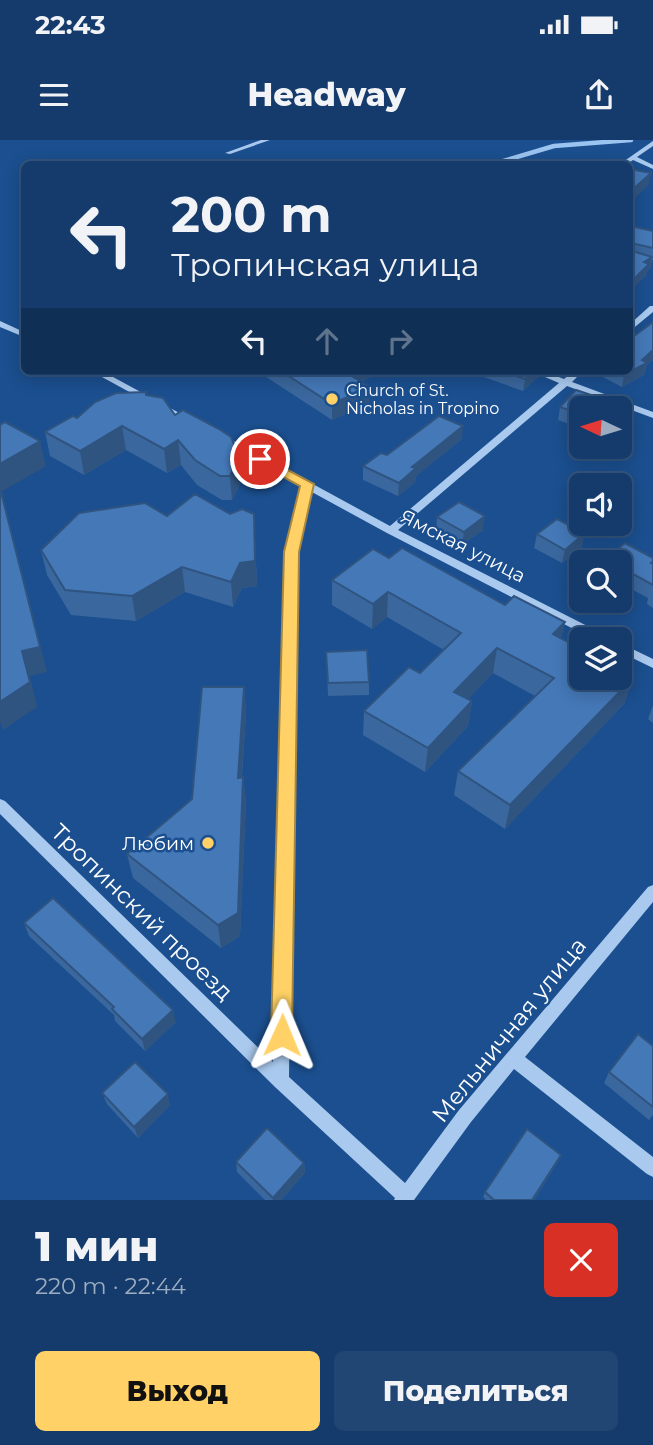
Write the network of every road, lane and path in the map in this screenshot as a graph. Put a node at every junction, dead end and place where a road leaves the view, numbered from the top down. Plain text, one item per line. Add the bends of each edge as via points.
1 (267, 140) edge
2 (653, 143) edge
3 (228, 153) dead end
4 (633, 158) junction
5 (628, 161) edge
6 (653, 167) edge
7 (653, 308) edge
8 (0, 324) edge
9 (633, 325) edge
10 (21, 334) edge
11 (103, 375) edge
12 (545, 375) edge
13 (574, 375) edge
14 (565, 383) junction
15 (653, 415) edge
16 (201, 428) edge
17 (213, 434) edge
18 (307, 484) junction
19 (391, 531) junction
20 (579, 627) edge
21 (632, 653) edge
22 (653, 664) edge
23 (0, 805) edge
24 (653, 891) edge
25 (513, 1058) junction
26 (281, 1081) junction
27 (653, 1168) edge
28 (404, 1198) edge

1 - 3 street
2 - 4 street
4 - 5 street
4 - 6 street
7 - 9 street
8 - 10 street
11 - 16 street
12 - 14 street
13 - 14 street
14 - 15 street
14 - 19 street
17 - 18 street
18 - 19 street, Ямская улица
18 - 26 street via 292,552
19 - 20 street, Ямская улица
21 - 22 street
23 - 26 street, Тропинский проезд
24 - 25 street, Мельничная улица
25 - 27 street
25 - 28 street, Мельничная улица
26 - 28 street

